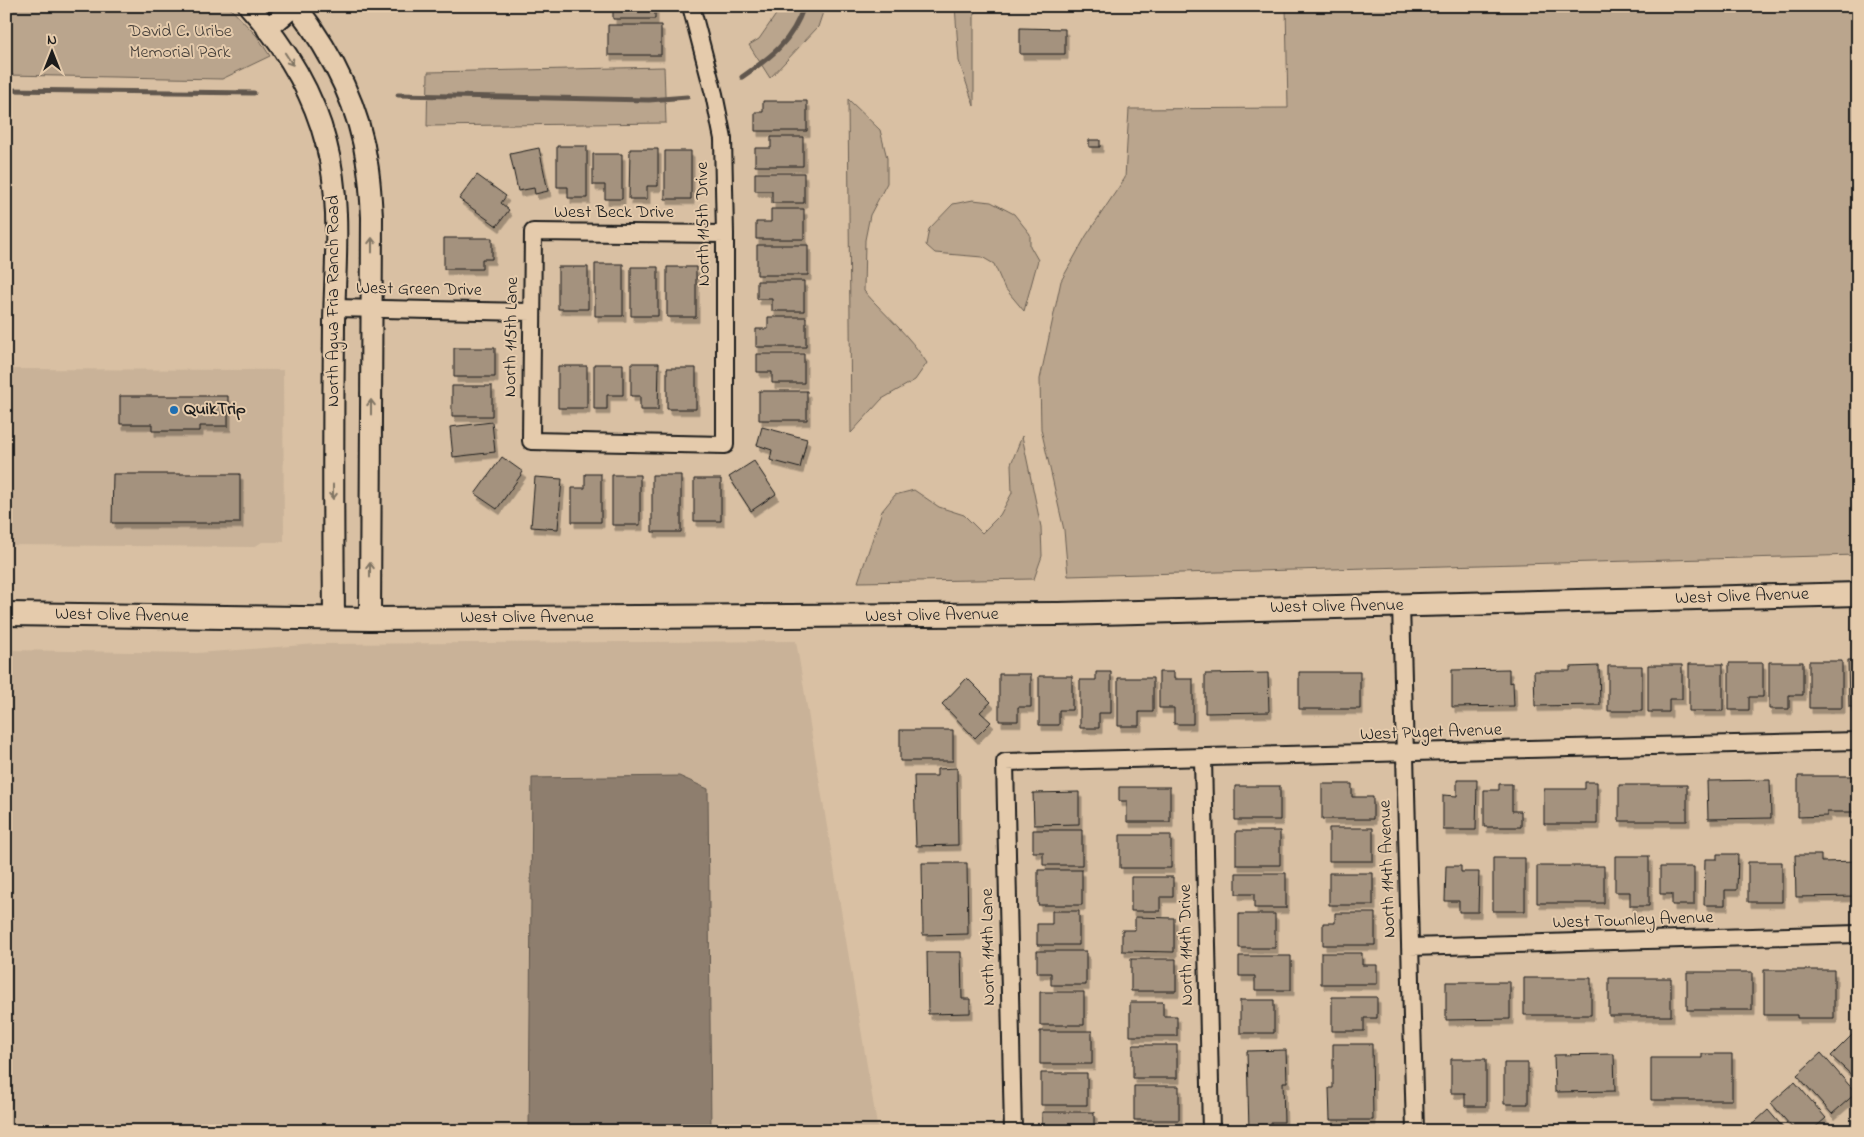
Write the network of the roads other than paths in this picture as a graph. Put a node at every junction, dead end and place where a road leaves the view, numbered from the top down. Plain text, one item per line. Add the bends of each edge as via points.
1 (248, 6) edge
2 (295, 6) edge
3 (691, 6) edge
4 (267, 29) junction
5 (533, 232) joint
6 (725, 234) junction
7 (334, 308) junction
8 (372, 309) junction
9 (532, 312) junction
10 (531, 441) joint
11 (1858, 594) edge
12 (1401, 605) junction
13 (6, 614) edge
14 (334, 618) junction
15 (370, 618) junction
16 (1858, 741) edge
17 (1405, 753) junction
18 (1203, 758) junction
19 (1004, 762) joint
20 (1858, 934) edge
21 (1410, 947) junction
22 (1013, 1131) edge
23 (1212, 1131) edge
24 (1415, 1131) edge

1 - 4 street, North Agua Fria Ranch Road
2 - 4 street
8 -> 2 street, North Agua Fria Ranch Road via 372,217 363,140 334,65 321,40
3 - 6 street, North 115th Drive via 723,139
4 -> 7 street, North Agua Fria Ranch Road via 312,100 326,143 336,200
5 - 6 street, West Beck Drive
5 - 9 street, North 115th Lane
6 - 10 street, North 115th Drive via 724,445
7 - 8 street, West Green Drive
7 -> 14 street, North Agua Fria Ranch Road
8 - 9 street, West Green Drive
15 -> 8 street, North Agua Fria Ranch Road
9 - 10 street, North 115th Lane
11 - 12 main road, West Olive Avenue
12 - 15 main road, West Olive Avenue via 1058,614
12 - 17 street, North 114th Avenue
13 - 14 main road, West Olive Avenue
14 - 15 main road, West Olive Avenue
16 - 17 street, West Puget Avenue
17 - 18 street, West Puget Avenue
17 - 21 street, North 114th Avenue
18 - 19 street, West Puget Avenue
18 - 23 street, North 114th Drive
19 - 22 street, North 114th Lane
20 - 21 street, West Townley Avenue
21 - 24 street, North 114th Avenue

